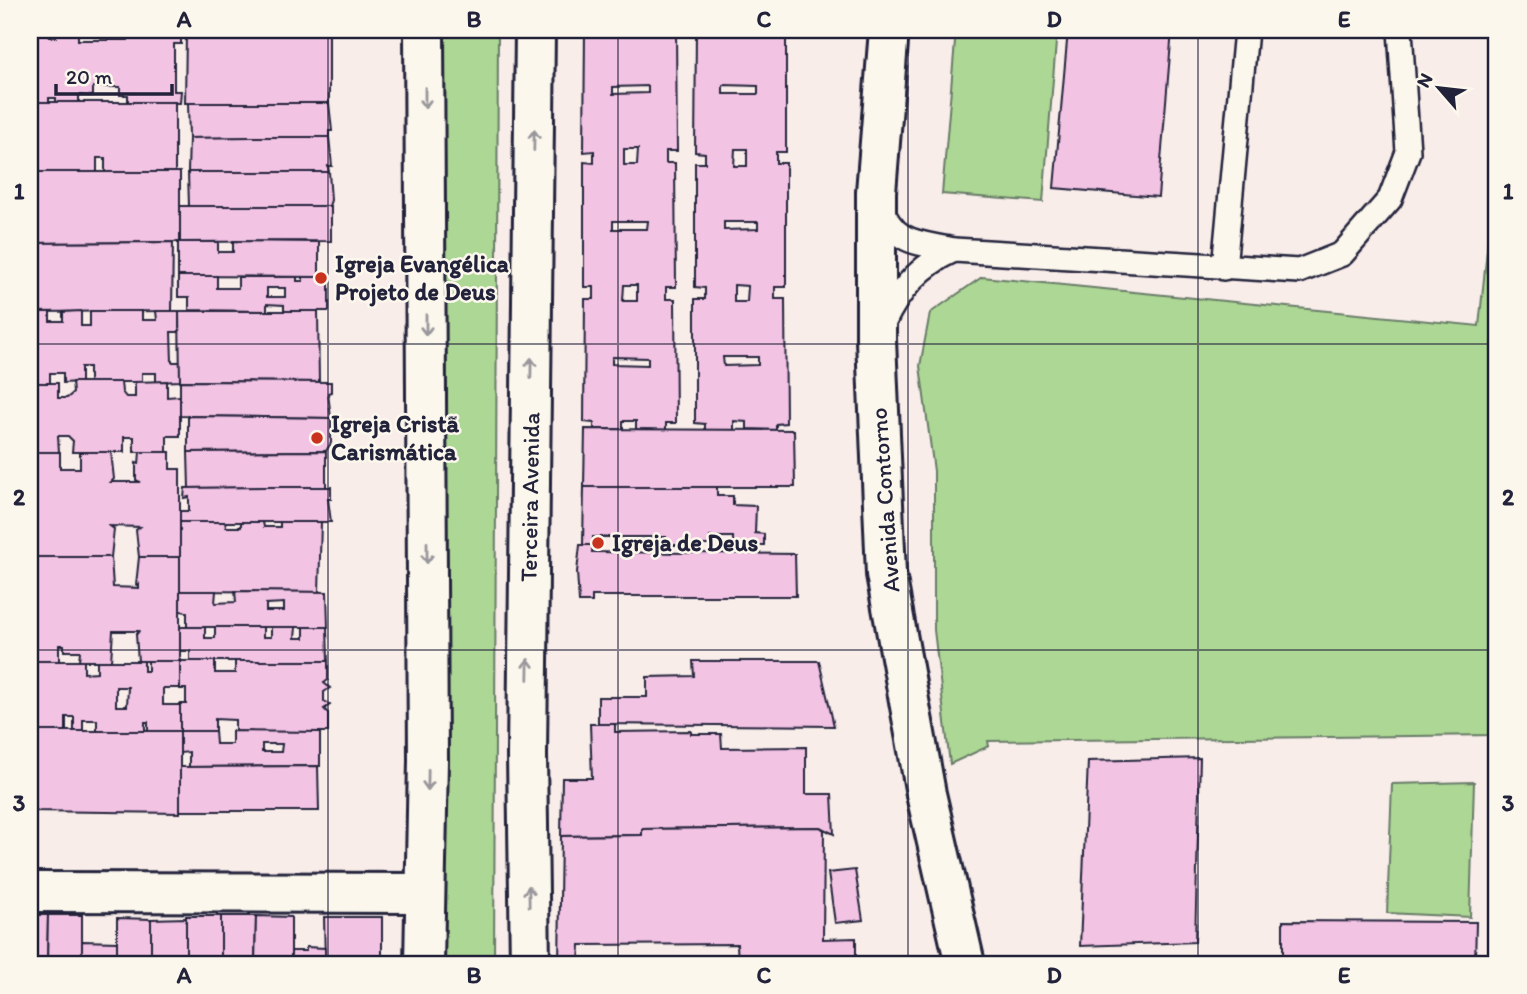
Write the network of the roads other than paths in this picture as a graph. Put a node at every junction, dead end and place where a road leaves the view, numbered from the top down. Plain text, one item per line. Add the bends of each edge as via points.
1 (424, 30) edge
2 (535, 30) edge
3 (889, 30) edge
4 (1247, 30) edge
5 (1400, 30) edge
6 (876, 192) junction
7 (954, 250) junction
8 (1224, 268) junction
9 (876, 340) junction
10 (30, 892) edge
11 (425, 893) junction
12 (424, 964) edge
13 (530, 964) edge
14 (965, 964) edge

1 -> 11 street
13 -> 2 street, Terceira Avenida via 527,755
3 - 6 street, Avenida Contorno
4 - 8 lane
5 - 8 lane via 1408,152 1390,199 1342,254 1299,271
6 - 7 lane via 886,221 900,238
6 - 9 street, Avenida Contorno
7 - 8 lane
7 - 9 lane via 932,260 895,297
9 - 14 street, Avenida Contorno via 886,574 926,794
10 - 11 street
11 - 12 street

